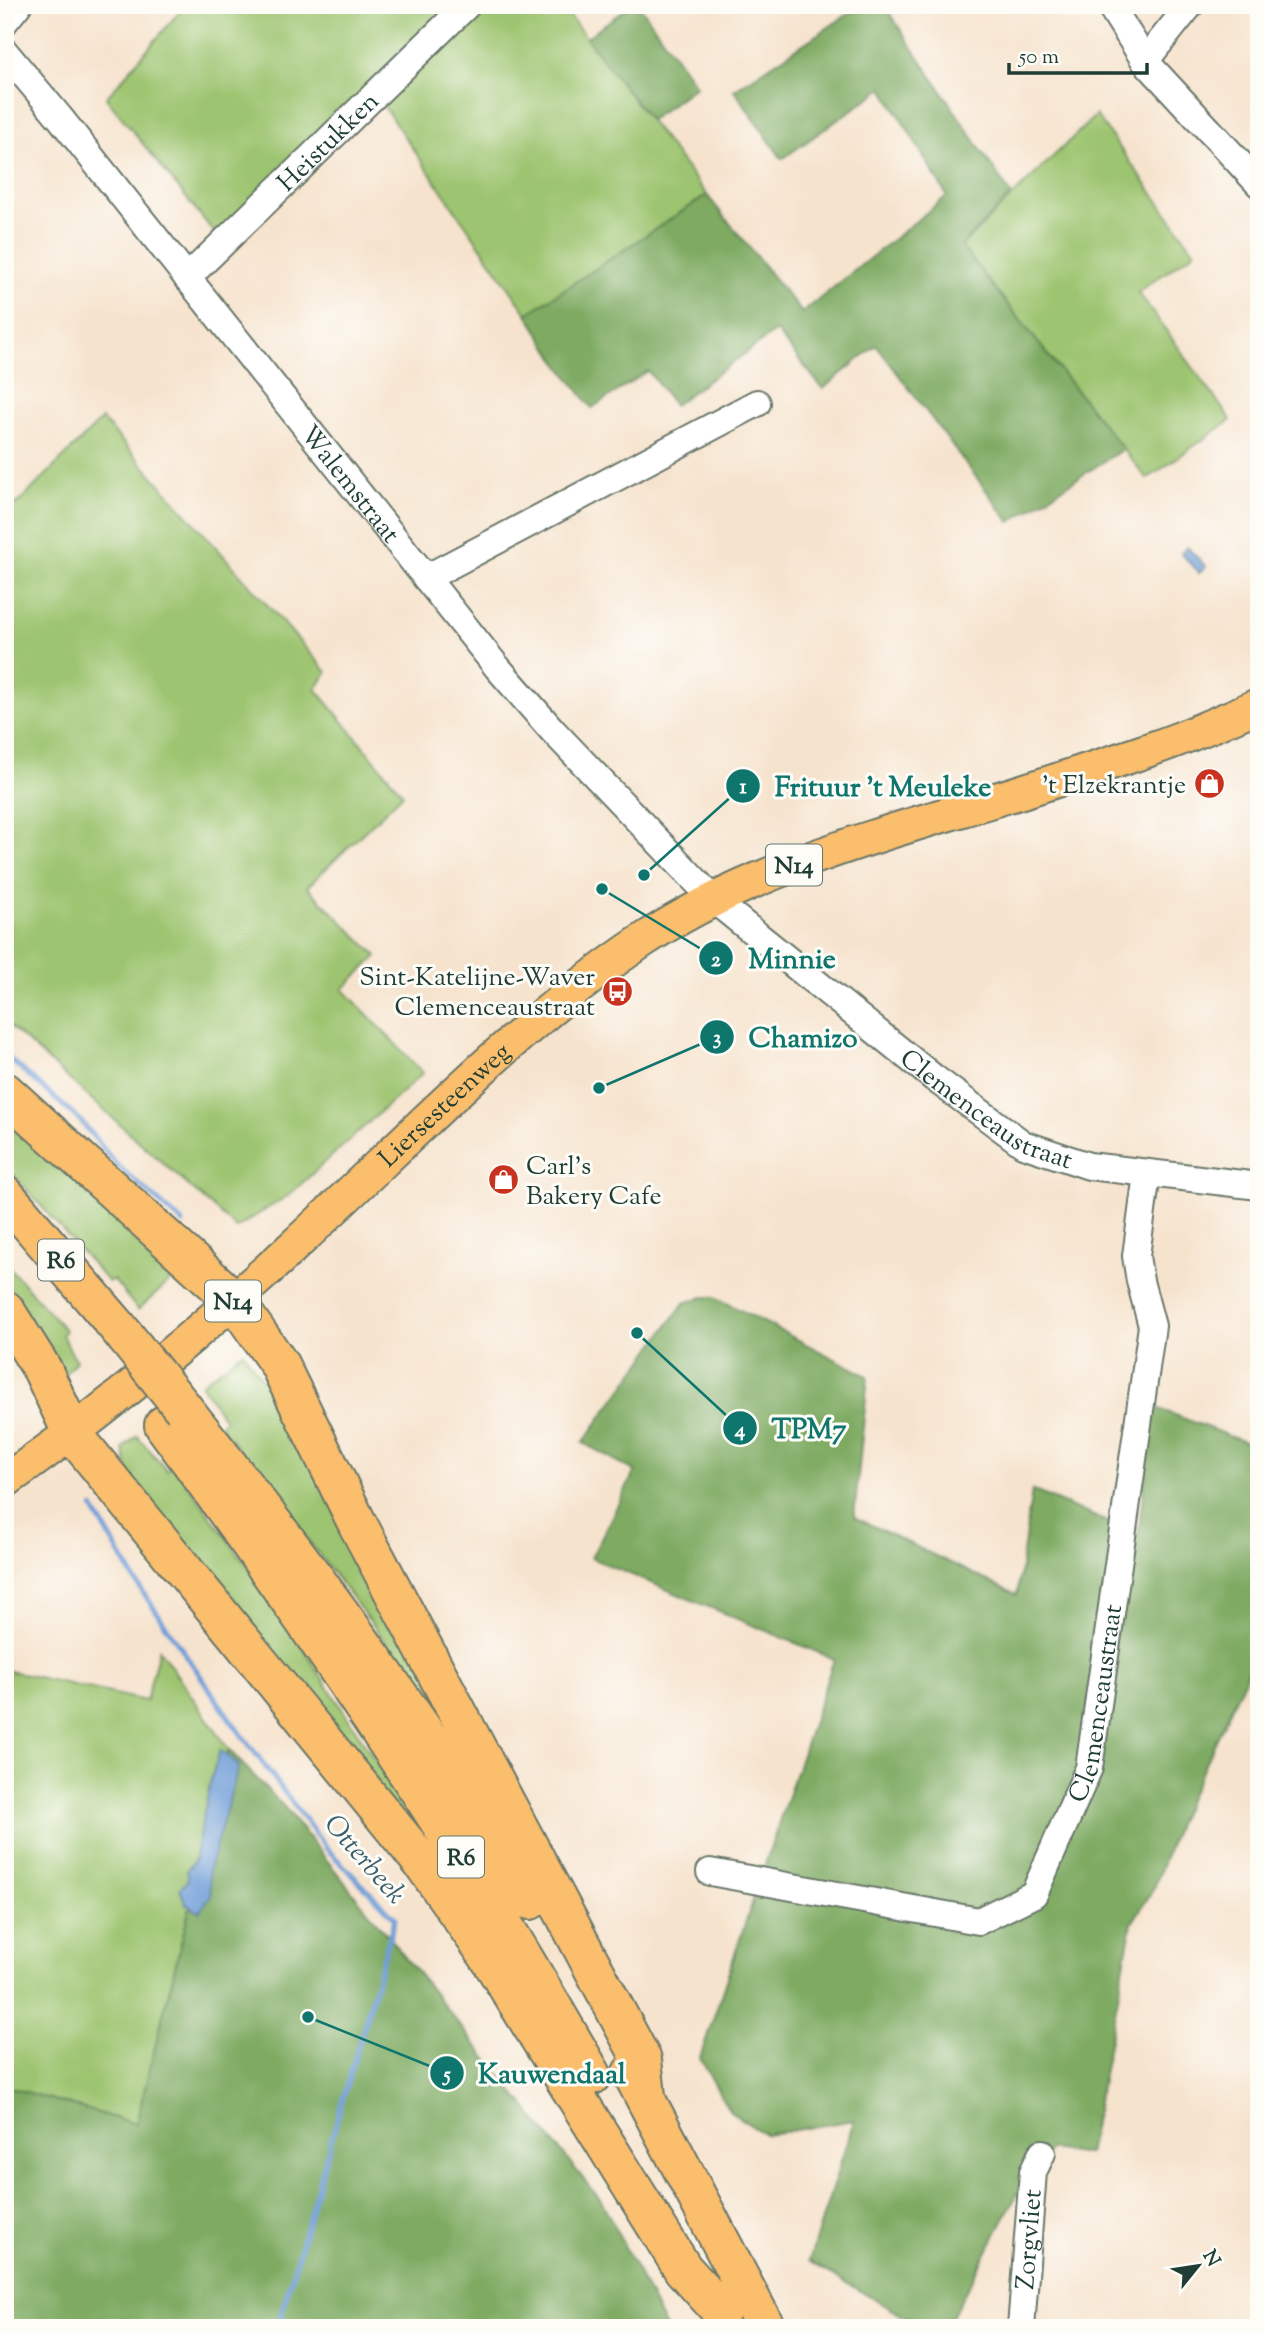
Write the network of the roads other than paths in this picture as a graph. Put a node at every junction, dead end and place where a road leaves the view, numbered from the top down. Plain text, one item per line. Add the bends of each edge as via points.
1 (18, 5) edge
2 (467, 5) edge
3 (1110, 5) edge
4 (1190, 5) edge
5 (5, 20) edge
6 (5, 52) edge
7 (1145, 61) junction
8 (1259, 184) edge
9 (187, 278) junction
10 (757, 403) dead end
11 (426, 578) junction
12 (1259, 705) edge
13 (713, 900) junction
14 (5, 1092) edge
15 (1147, 1174) junction
16 (1259, 1186) edge
17 (5, 1195) edge
18 (5, 1232) edge
19 (234, 1300) junction
20 (5, 1310) edge
21 (107, 1334) junction
22 (174, 1417) junction
23 (87, 1422) junction
24 (5, 1480) edge
25 (710, 1872) dead end
26 (646, 2096) junction
27 (1042, 2153) dead end
28 (725, 2319) edge
29 (766, 2328) edge
30 (1021, 2328) edge

1 - 5 street
2 - 9 street, Heistukken
3 - 7 street
4 - 7 street
6 - 9 street, Walemstraat
7 - 8 street
9 - 11 street, Walemstraat
10 - 11 street
11 - 13 street, Walemstraat via 553,732
12 - 13 main road, Liersesteenweg / N14 via 1157,747 775,872
13 - 15 street, Clemenceaustraat via 933,1078 1023,1144 1089,1166
13 - 19 main road, Liersesteenweg / N14 via 642,941 510,1042
14 - 19 highway
15 - 16 street, Clemenceaustraat
15 - 25 street, Clemenceaustraat via 1136,1256 1152,1326 1089,1768 1034,1894 978,1921
17 - 21 highway, R6
18 - 21 highway, R6
19 - 23 main road, Liersesteenweg / N14
19 - 26 highway via 279,1364 357,1523 642,2060
20 - 23 highway via 42,1369
21 - 22 highway, R6, bridge
22 - 26 highway, R6 via 300,1560 423,1730 537,1910
22 - 28 highway, R6 via 524,1958
23 - 24 main road, N14
23 - 28 highway via 425,1866 489,1958 683,2269
26 - 29 highway, R6
27 - 30 street, Zorgvliet via 1033,2172

